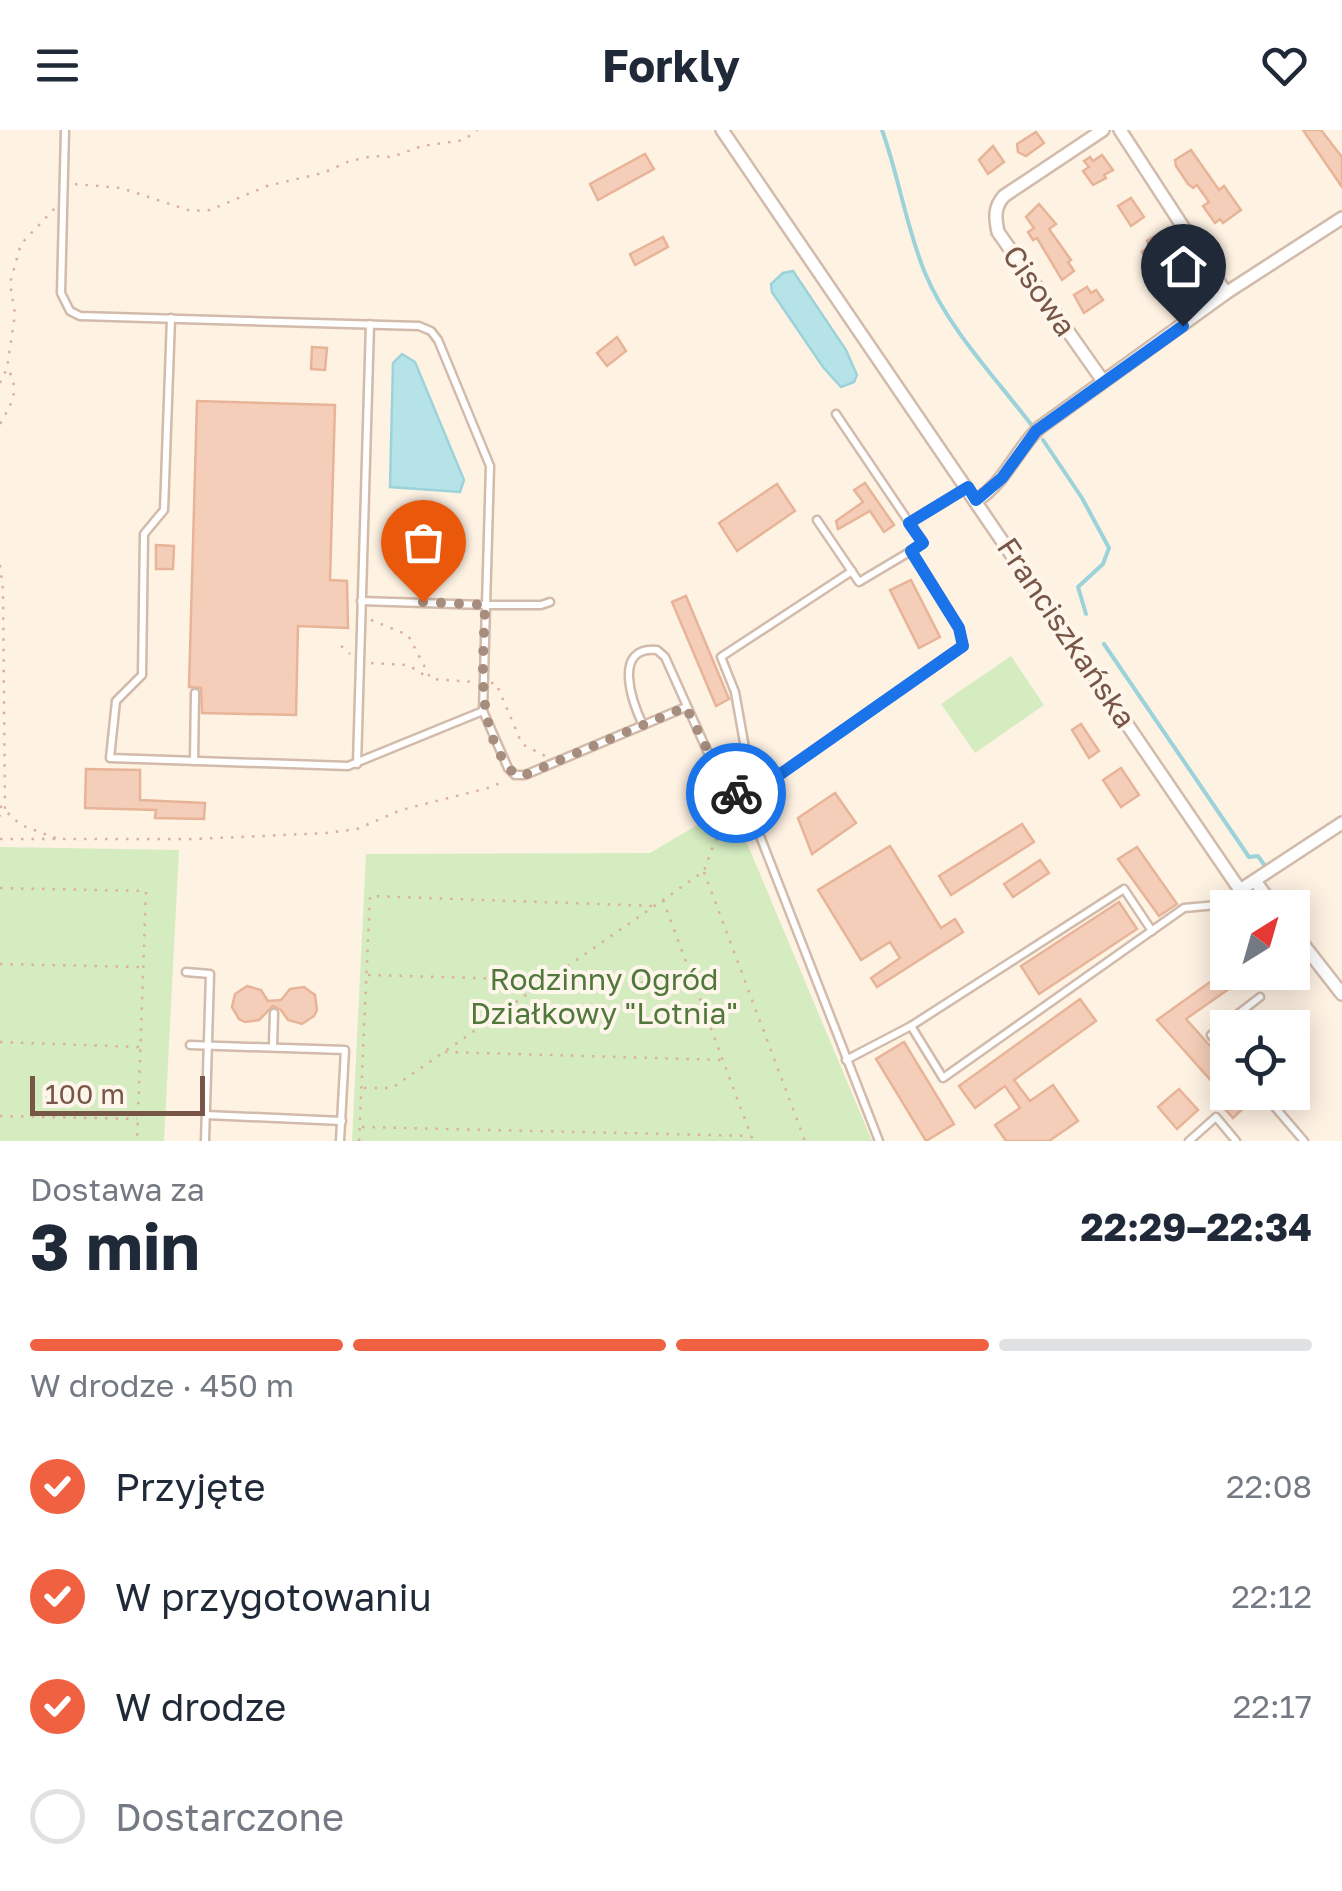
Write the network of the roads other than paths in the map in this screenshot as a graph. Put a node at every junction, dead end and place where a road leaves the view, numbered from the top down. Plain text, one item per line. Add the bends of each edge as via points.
1 (65, 130) edge
2 (722, 130) edge
3 (1103, 130) edge
4 (1120, 130) edge
5 (1342, 218) edge
6 (1226, 294) junction
7 (170, 318) junction
8 (370, 324) junction
9 (1103, 381) junction
10 (836, 414) dead end
11 (968, 487) junction
12 (976, 500) junction
13 (816, 520) dead end
14 (909, 523) junction
15 (911, 551) junction
16 (852, 571) junction
17 (360, 600) junction
18 (550, 602) dead end
19 (485, 605) junction
20 (195, 693) dead end
21 (686, 707) junction
22 (484, 710) junction
23 (643, 725) junction
24 (194, 761) junction
25 (357, 764) junction
26 (753, 793) junction
27 (742, 801) junction
28 (1342, 823) edge
29 (1255, 881) junction
30 (1240, 890) joint
31 (1261, 890) edge
32 (1210, 906) edge
33 (1152, 931) junction
34 (1310, 953) edge
35 (186, 972) dead end
36 (1342, 994) edge
37 (1260, 997) dead end
38 (1243, 1010) edge
39 (274, 1013) dead end
40 (910, 1026) junction
41 (208, 1044) junction
42 (190, 1045) dead end
43 (273, 1046) junction
44 (846, 1060) junction
45 (1277, 1110) edge
46 (206, 1115) junction
47 (342, 1122) junction
48 (205, 1141) edge
49 (340, 1141) edge
50 (879, 1141) edge
51 (1188, 1141) edge
52 (1236, 1141) edge
53 (1304, 1141) edge

1 - 7 lane via 61,293 70,311
2 - 11 street, Franciszkańska
3 - 9 street, Cisowa via 1004,196 995,219
4 - 6 street
5 - 6 street
6 - 9 street
7 - 8 lane
7 - 24 lane via 164,510 144,534 142,676 116,701 110,758
8 - 17 lane
8 - 19 lane via 431,331 490,466
9 - 12 street via 1036,431 1002,478
10 - 14 lane
11 - 12 street, Franciszkańska
11 - 14 lane
12 - 30 street, Franciszkańska
13 - 16 lane
14 - 15 lane via 923,543
15 - 16 lane via 860,582
15 - 26 lane via 959,628 963,646
16 - 26 lane via 722,657
17 - 19 lane
17 - 25 lane
18 - 19 lane
19 - 22 lane
20 - 24 lane
21 - 23 lane
21 - 23 lane via 665,657 658,650 640,652 631,660 628,686
21 - 27 lane
22 - 23 lane via 515,775
22 - 25 lane
24 - 25 lane
26 - 27 lane
27 - 44 lane
28 - 29 street
29 - 30 street
29 - 31 street
32 - 33 lane via 1184,908
33 - 40 lane via 1124,889
33 - 40 lane via 943,1078
34 - 36 street
35 - 41 lane via 210,974
37 - 38 lane
39 - 43 lane
40 - 44 lane
41 - 42 lane
41 - 43 lane
41 - 46 lane
43 - 47 lane via 345,1050
44 - 50 lane
45 - 53 lane
46 - 47 lane
46 - 48 lane
47 - 49 lane
51 - 52 lane via 1216,1117

